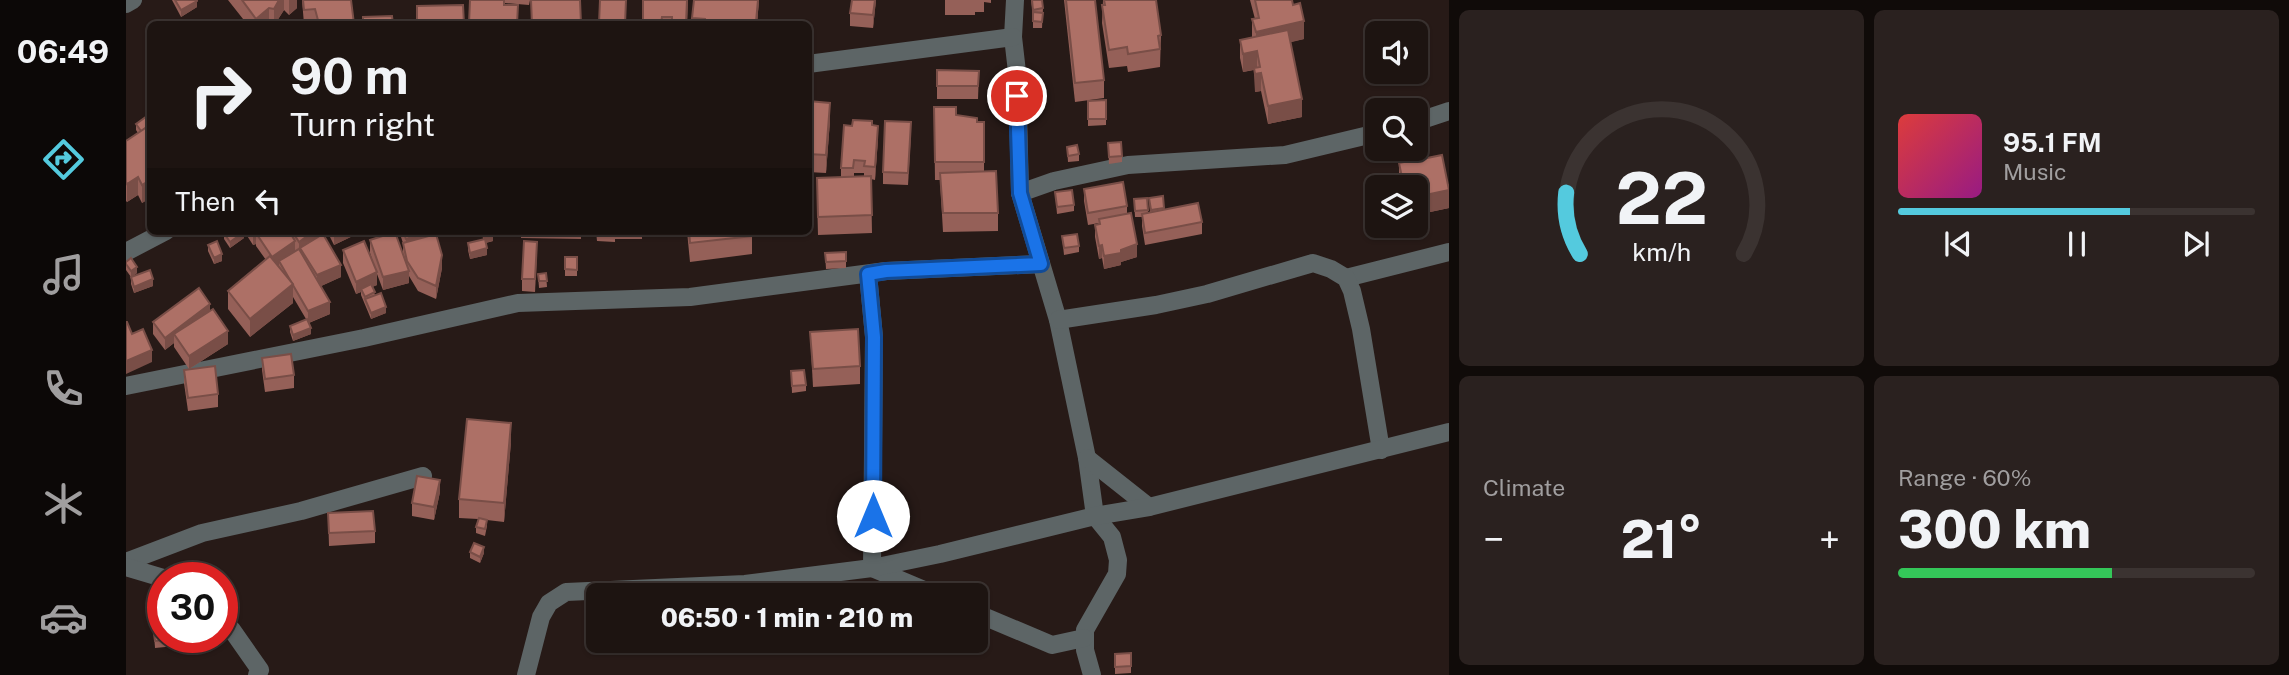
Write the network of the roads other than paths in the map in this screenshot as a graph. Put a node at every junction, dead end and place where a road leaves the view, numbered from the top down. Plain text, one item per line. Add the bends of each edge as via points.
1 (133, 0) edge
2 (1015, 0) edge
3 (126, 4) edge
4 (1013, 37) junction
5 (812, 63) edge
6 (1449, 111) edge
7 (1428, 118) edge
8 (1365, 136) edge
9 (1020, 193) junction
10 (158, 235) edge
11 (126, 252) edge
12 (1449, 252) edge
13 (1041, 264) junction
14 (868, 274) junction
15 (1346, 278) junction
16 (1058, 320) junction
17 (126, 386) edge
18 (1449, 432) edge
19 (1381, 450) junction
20 (1087, 458) junction
21 (424, 476) edge
22 (1149, 507) junction
23 (1095, 516) junction
24 (126, 564) edge
25 (872, 568) junction
26 (147, 572) edge
27 (908, 583) edge
28 (988, 617) edge
29 (238, 638) edge
30 (1084, 638) junction
31 (257, 675) edge
32 (526, 675) edge
33 (1092, 675) edge

1 - 3 street
2 - 4 street
4 - 5 street
4 - 9 street
6 - 7 street
8 - 9 street via 1285,155 1128,165
9 - 13 street
10 - 11 street
12 - 15 street
13 - 14 street
13 - 16 street
14 - 17 street via 690,297 518,303
14 - 25 street via 874,337
15 - 16 street via 1313,263 1169,303
15 - 19 street via 1361,329
16 - 20 street
18 - 19 street
19 - 22 street
20 - 22 street
20 - 23 street
21 - 24 street via 202,533
22 - 23 street
23 - 25 street
23 - 30 street via 1112,537 1118,560 1116,574
24 - 26 street
25 - 27 street
25 - 32 street via 745,584 566,592 549,603 541,617
28 - 30 street via 1052,645
29 - 31 street via 260,670
30 - 33 street

